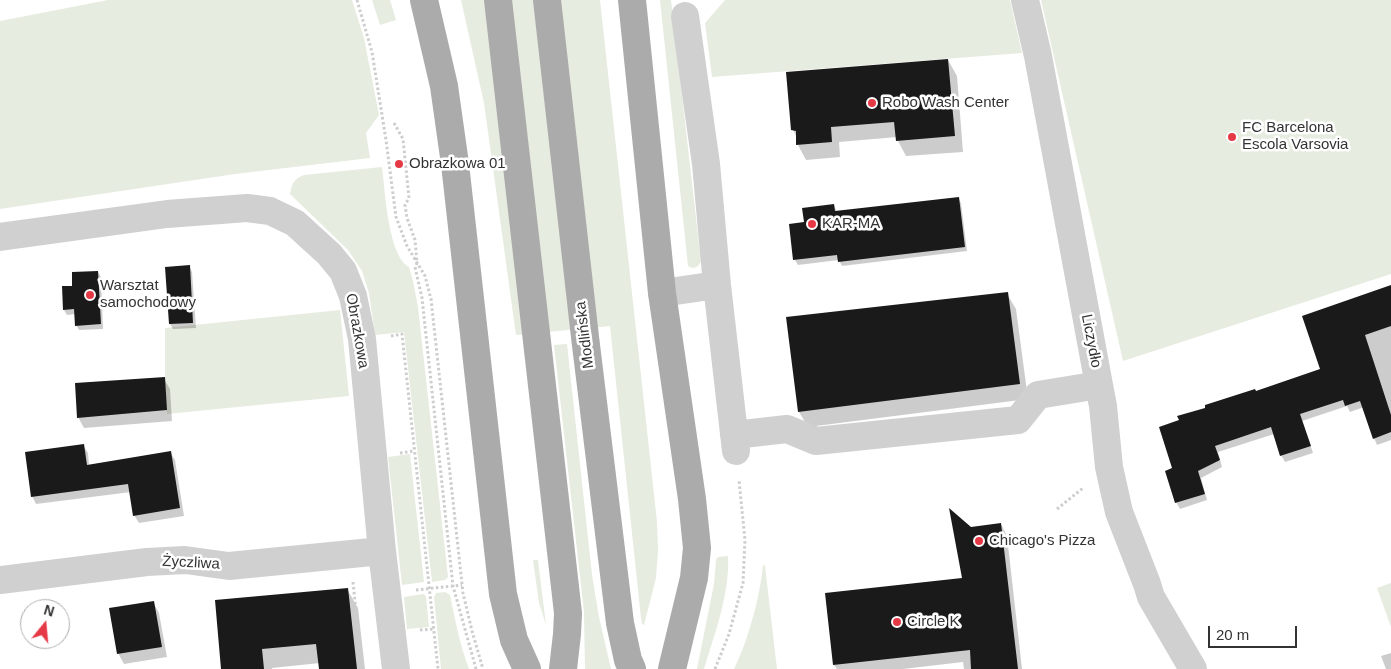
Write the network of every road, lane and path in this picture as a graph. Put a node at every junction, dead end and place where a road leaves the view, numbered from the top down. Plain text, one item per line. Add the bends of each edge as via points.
1 (357, 0) edge
2 (424, 0) edge
3 (498, 0) edge
4 (547, 0) edge
5 (632, 0) edge
6 (1025, 0) edge
7 (685, 16) dead end
8 (394, 123) dead end
9 (0, 236) edge
10 (417, 263) junction
11 (717, 285) junction
12 (662, 293) junction
13 (362, 339) junction
14 (1099, 385) junction
15 (735, 443) junction
16 (382, 551) junction
17 (350, 554) junction
18 (0, 580) edge
19 (362, 669) edge
20 (396, 669) edge
21 (438, 669) edge
22 (476, 669) edge
23 (483, 669) edge
24 (527, 669) edge
25 (563, 669) edge
26 (632, 669) edge
27 (672, 669) edge
28 (715, 669) edge
29 (1193, 669) edge

1 - 10 path via 372,52 396,217
2 - 24 main road via 444,86 454,154 503,594 514,640
3 - 25 main road via 568,613
4 - 26 main road, Modlińska via 620,623
5 - 12 main road
6 - 14 street, Liczydło
7 - 11 street via 706,164
8 - 10 path via 403,138 409,198 405,205 415,240
9 - 13 street, Obrazkowa via 167,214 247,208 270,211 295,223 329,254 342,271 352,296
10 - 22 path via 453,586
10 - 23 path via 425,276 431,299 463,593
11 - 12 street
11 - 15 street
12 - 27 main road via 697,548 694,578
13 - 16 street, Obrazkowa
13 - 21 path via 402,334
14 - 15 street via 1038,396 1018,420 816,441 786,429
14 - 29 street, Liczydło via 1109,466 1119,512 1150,597
15 - 28 path via 746,540 743,583
16 - 17 street, Życzliwa
16 - 20 street, Obrazkowa
17 - 18 street, Życzliwa via 229,566 185,560 147,562
17 - 19 path

